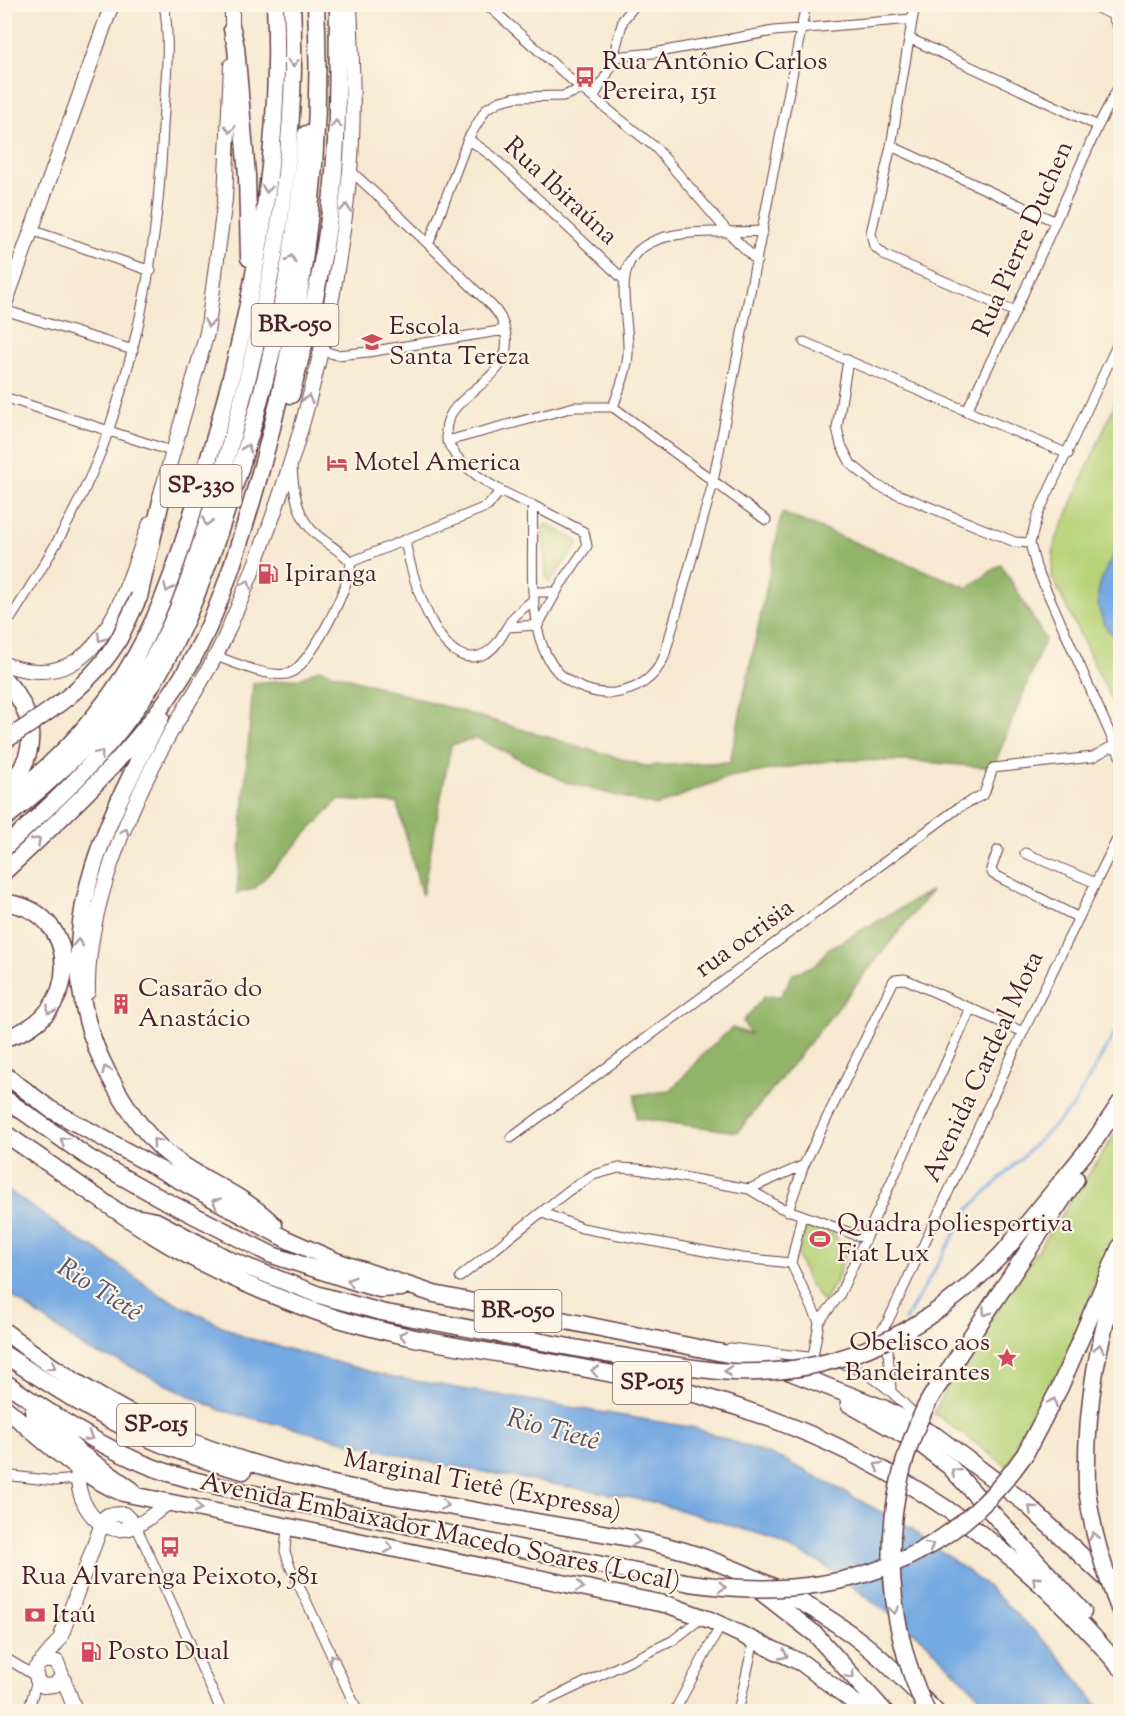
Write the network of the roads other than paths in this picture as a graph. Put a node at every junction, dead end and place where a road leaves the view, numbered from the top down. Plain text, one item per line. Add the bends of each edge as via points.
1 (112, 4) edge
2 (164, 4) edge
3 (232, 4) edge
4 (275, 4) edge
5 (292, 4) edge
6 (316, 4) edge
7 (338, 4) edge
8 (350, 4) edge
9 (486, 4) edge
10 (636, 4) edge
11 (806, 4) edge
12 (915, 4) edge
13 (1088, 4) edge
14 (1109, 9) edge
15 (911, 19) junction
16 (232, 29) junction
17 (800, 29) junction
18 (1120, 32) edge
19 (911, 39) junction
20 (614, 57) junction
21 (1120, 84) edge
22 (582, 89) junction
23 (593, 98) junction
24 (1098, 126) junction
25 (468, 139) junction
26 (891, 146) junction
27 (350, 170) junction
28 (1054, 221) junction
29 (31, 230) junction
30 (763, 231) junction
31 (728, 232) junction
32 (429, 243) junction
33 (757, 261) junction
34 (151, 271) junction
35 (622, 278) junction
36 (4, 308) edge
37 (248, 310) junction
38 (1015, 312) junction
39 (505, 330) junction
40 (1120, 339) edge
41 (804, 342) dead end
42 (133, 350) junction
43 (320, 351) junction
44 (848, 360) junction
45 (4, 397) edge
46 (613, 407) junction
47 (966, 411) junction
48 (274, 424) junction
49 (108, 431) junction
50 (447, 441) junction
51 (174, 452) junction
52 (1068, 454) junction
53 (292, 460) junction
54 (713, 480) junction
55 (164, 488) junction
56 (500, 491) junction
57 (532, 505) junction
58 (766, 520) dead end
59 (405, 541) junction
60 (1030, 543) junction
61 (351, 562) junction
62 (556, 591) junction
63 (534, 595) junction
64 (11, 618) dead end
65 (538, 625) junction
66 (508, 627) junction
67 (215, 656) junction
68 (4, 664) edge
69 (182, 676) junction
70 (4, 679) edge
71 (4, 741) edge
72 (1116, 744) junction
73 (1120, 756) edge
74 (4, 790) edge
75 (54, 791) junction
76 (4, 802) edge
77 (4, 819) edge
78 (1120, 833) edge
79 (4, 848) edge
80 (998, 850) dead end
81 (1024, 853) dead end
82 (4, 872) edge
83 (1096, 883) junction
84 (4, 903) edge
85 (1079, 918) junction
86 (971, 1008) junction
87 (1023, 1032) junction
88 (4, 1038) edge
89 (93, 1041) junction
90 (4, 1074) edge
91 (4, 1098) edge
92 (1120, 1103) edge
93 (4, 1133) edge
94 (511, 1138) dead end
95 (1094, 1143) junction
96 (89, 1158) junction
97 (804, 1165) junction
98 (749, 1189) junction
99 (789, 1211) junction
100 (543, 1213) junction
101 (125, 1215) junction
102 (802, 1215) junction
103 (864, 1238) junction
104 (286, 1239) junction
105 (1120, 1247) edge
106 (790, 1263) junction
107 (1120, 1276) edge
108 (460, 1277) dead end
109 (408, 1287) junction
110 (381, 1312) junction
111 (888, 1321) junction
112 (819, 1322) junction
113 (4, 1331) edge
114 (715, 1350) junction
115 (4, 1354) edge
116 (813, 1357) junction
117 (4, 1365) edge
118 (850, 1366) junction
119 (811, 1379) junction
120 (4, 1383) edge
121 (891, 1389) junction
122 (4, 1407) edge
123 (936, 1436) junction
124 (77, 1473) junction
125 (4, 1475) edge
126 (325, 1482) junction
127 (236, 1490) junction
128 (141, 1496) junction
129 (169, 1502) junction
130 (102, 1525) junction
131 (136, 1526) junction
132 (287, 1528) junction
133 (749, 1577) junction
134 (1120, 1592) edge
135 (1120, 1611) edge
136 (704, 1617) junction
137 (721, 1625) junction
138 (60, 1640) junction
139 (754, 1640) junction
140 (1120, 1656) edge
141 (9, 1659) edge
142 (1120, 1667) edge
143 (62, 1673) junction
144 (42, 1676) junction
145 (74, 1710) edge
146 (28, 1712) edge
147 (222, 1712) edge
148 (358, 1712) edge
149 (523, 1712) edge
150 (674, 1712) edge
151 (738, 1712) edge
152 (867, 1712) edge
153 (885, 1712) edge
154 (927, 1712) edge
155 (936, 1712) edge

1 - 29 main road
2 - 34 street via 164,123
3 - 16 main road
4 -> 37 highway, SP-330 via 272,144
5 -> 75 highway via 291,116 274,264 251,370 202,540 177,609 152,660
6 - 48 highway, BR-050 via 320,79 314,192 294,329
75 -> 6 highway via 133,714 161,670 205,576 232,496 273,352 292,257
48 -> 7 highway via 291,396 316,301 336,143
8 - 27 main road
9 - 22 street
10 - 20 street via 623,20
11 - 17 street
12 - 15 street
13 - 14 street
14 - 18 street
15 - 17 street
15 - 19 street
16 - 37 highway via 249,206 245,291
16 -> 51 main road via 230,135 218,262 207,333
17 - 20 street
17 - 30 street
19 - 24 street
19 - 26 street
20 - 23 street
21 - 24 street, Rua Pierre Duchen
22 - 23 street
22 - 25 street via 569,95 500,101 481,115
23 - 31 street via 656,148
24 - 28 street, Rua Pierre Duchen
25 - 32 street
25 - 35 street, Rua Ibiraúna via 492,156
26 - 28 street
26 - 38 street via 872,233 877,252
27 - 32 street
43 -> 27 main road
28 - 38 street, Rua Pierre Duchen
29 - 34 street
29 - 36 main road
30 - 31 street
30 - 33 street
31 - 33 street
31 - 35 street via 674,235 650,243
32 - 39 street via 502,319
33 - 54 street
34 - 42 street
35 - 46 street via 628,358
36 - 42 street
37 -> 76 highway, SP-330 via 210,455 176,568 156,616 136,656 72,742 29,784
38 - 47 street, Rua Pierre Duchen
39 - 43 street via 358,353 337,355
39 - 50 street via 503,359 449,416
40 - 52 street
41 - 44 street
42 - 49 street
53 -> 43 main road
44 - 47 street
44 - 60 street via 837,428 850,464 878,486 1015,542
45 - 49 street
46 - 50 street via 574,407
46 - 54 street
47 - 52 street
48 - 69 highway, BR-050 via 235,561
49 - 51 street
49 - 64 street via 42,570
50 - 56 street via 459,461
51 - 55 main road
52 - 60 street via 1038,514
53 - 61 street via 294,492 303,517 316,534
67 -> 53 main road via 255,565
54 - 58 street
54 - 65 street via 664,657 650,679 612,693 573,684 557,673 548,659
55 -> 68 main road via 98,645 74,663 44,672
55 - 71 highway, bridge via 139,597 119,639 90,675 41,717
56 - 57 street
56 - 59 street via 488,506
57 - 62 street via 575,526 587,538 584,554
57 - 63 street
59 - 61 street
59 - 66 street via 430,619 454,651 469,657 486,653
60 - 72 street via 1053,608
61 - 67 street via 346,584 300,668 288,674 272,674
62 - 63 street
62 - 65 street
63 - 65 street
63 - 66 street
65 - 66 street
89 -> 67 main road via 88,975 105,887 150,774
82 -> 69 highway via 124,752
89 -> 69 highway via 78,986 82,910 91,874 119,801
70 - 74 highway via 24,705 31,730 27,756 16,779
72 - 73 street
72 - 94 street, rua ocrisia via 1093,757 993,768 984,794 958,808
75 - 77 highway
75 - 79 highway
78 - 83 street, Avenida Cardeal Mota
80 - 85 street via 991,868 993,874
81 - 83 street
83 - 85 street, Avenida Cardeal Mota
84 -> 88 highway via 26,907 48,925 63,952 64,968 59,995 44,1019
85 - 87 street, Avenida Cardeal Mota
86 - 87 street
86 - 97 street via 905,979 894,980
86 - 103 street
87 - 111 street, Avenida Cardeal Mota
104 -> 89 highway via 266,1217 200,1178 162,1148 121,1098
104 -> 90 highway via 50,1109
96 -> 91 highway
92 - 95 highway
93 - 101 highway, SP-015
95 -> 110 highway, bridge via 1004,1253 959,1296 900,1335 806,1366 733,1372 607,1354
95 -> 154 highway, bridge via 1082,1171 925,1408 907,1455 891,1544 895,1621 915,1687
109 -> 96 highway via 365,1285 272,1255
96 - 110 highway via 148,1202 194,1227 273,1266 371,1303
97 - 98 street
97 - 99 street
98 - 99 street
98 - 100 street via 619,1168 593,1175
99 - 102 street
100 - 106 street via 582,1228 742,1258
100 - 108 street
101 - 110 highway via 156,1221 261,1274
142 -> 101 highway, SP-015 via 1079,1621 983,1534 923,1492 830,1442 714,1399 628,1377 356,1324 214,1269
102 - 103 street
102 - 106 street
103 - 112 street via 839,1296
104 - 109 highway, BR-050
127 -> 105 highway, bridge via 690,1583 757,1590 801,1588 867,1574 946,1536 996,1492 1025,1454 1065,1378
106 - 112 street
135 -> 107 highway, bridge via 1095,1540 1087,1490 1086,1447 1100,1345
109 - 114 highway, BR-050
111 - 118 street, Avenida Cardeal Mota via 865,1353
111 - 121 street, Avenida Cardeal Mota via 886,1356
112 - 116 street
113 -> 126 highway, Marginal Tietê (Expressa) / SP-015 via 81,1384 165,1430 243,1460
114 - 116 street via 734,1348
114 - 119 highway, BR-050 via 762,1361
115 - 126 highway via 80,1404 164,1447 303,1488
116 - 118 street
117 - 127 highway via 100,1429
118 - 121 street
119 - 123 highway via 885,1409
140 -> 119 highway via 950,1467 923,1446
120 -> 127 highway via 115,1451 180,1476
120 - 128 highway via 58,1435
121 - 123 street
122 - 124 highway, Avenida Embaixador Macedo Soares (Local)
134 -> 123 highway via 1025,1503
124 - 125 street via 55,1481
124 - 128 highway, Avenida Embaixador Macedo Soares (Local) via 123,1493
124 - 130 main road via 85,1505
126 -> 133 highway, Marginal Tietê (Expressa) / SP-015 via 657,1545 713,1560
128 - 129 highway, Avenida Embaixador Macedo Soares (Local)
129 - 131 main road
129 -> 132 highway, Avenida Embaixador Macedo Soares (Local)
130 - 131 main road via 108,1515 124,1514
130 - 138 main road
131 - 147 street
132 -> 136 highway, Avenida Embaixador Macedo Soares (Local) via 669,1605
148 -> 132 street via 289,1564 285,1551
133 -> 153 highway via 762,1593 815,1634
133 - 155 highway, Marginal Tietê (Expressa) / SP-015 via 842,1628 869,1648
136 - 137 highway, Avenida Embaixador Macedo Soares (Local)
136 - 149 street via 672,1641
137 - 139 highway, Avenida Embaixador Macedo Soares (Local)
137 - 150 street
138 - 143 main road
138 - 144 main road
139 - 151 street
139 -> 152 highway, Avenida Embaixador Macedo Soares (Local) via 802,1663
141 - 144 street
143 - 144 main road via 58,1683
143 - 144 main road via 57,1662
143 - 145 main road
144 - 145 main road
144 - 146 street

